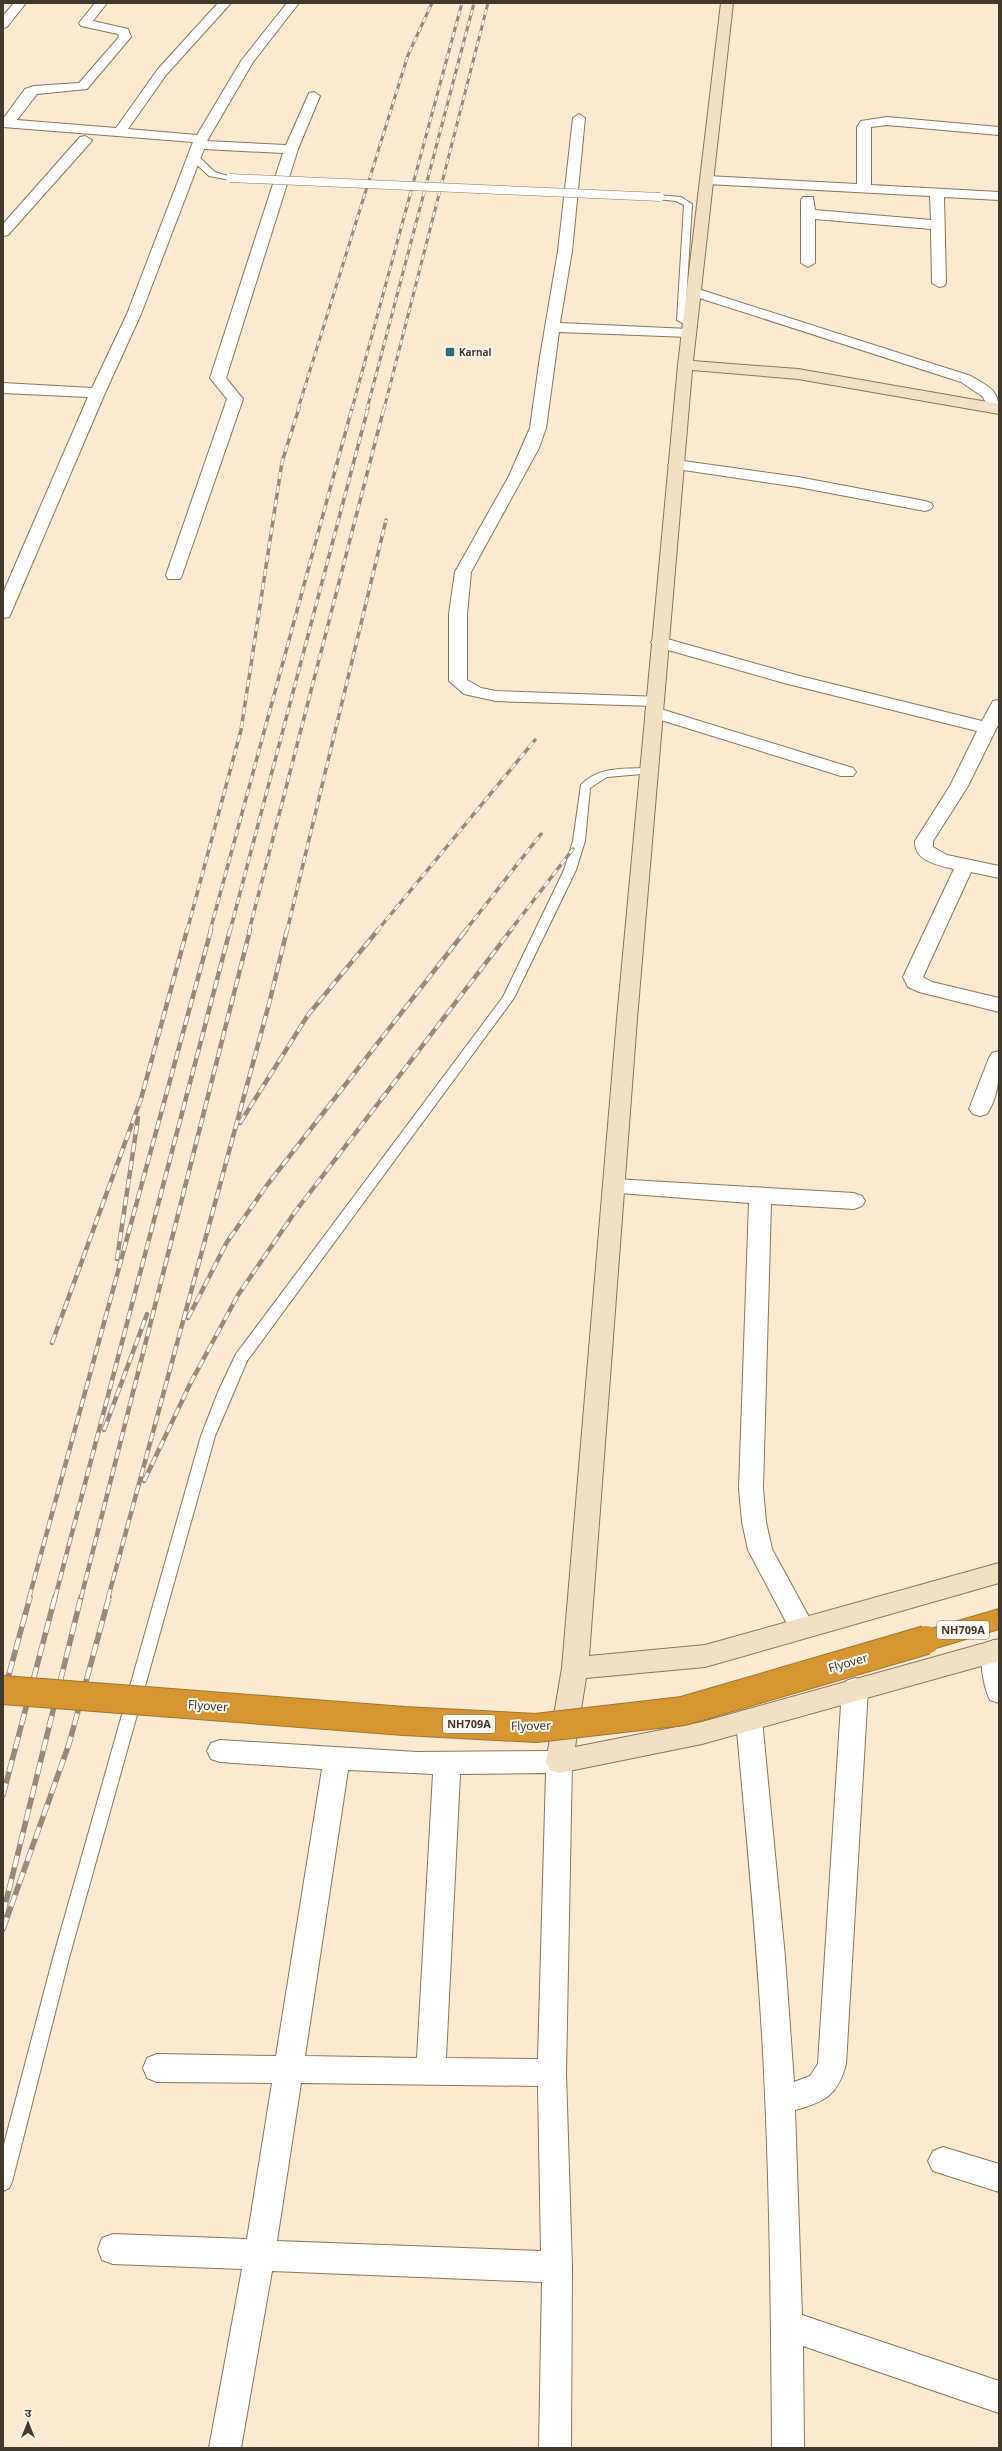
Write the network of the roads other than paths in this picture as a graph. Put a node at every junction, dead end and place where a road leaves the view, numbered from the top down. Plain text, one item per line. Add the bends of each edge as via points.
1 (20, 3) edge
2 (101, 3) edge
3 (225, 3) edge
4 (293, 3) edge
5 (727, 3) edge
6 (3, 24) edge
7 (314, 96) dead end
8 (579, 118) dead end
9 (4, 129) edge
10 (999, 131) edge
11 (119, 133) junction
12 (85, 140) junction
13 (198, 147) junction
14 (291, 148) junction
15 (707, 180) junction
16 (808, 185) junction
17 (864, 189) junction
18 (937, 193) junction
19 (999, 196) edge
20 (809, 214) junction
21 (938, 224) junction
22 (3, 232) edge
23 (808, 263) dead end
24 (939, 283) dead end
25 (695, 292) junction
26 (552, 327) junction
27 (690, 329) junction
28 (685, 365) junction
29 (3, 388) edge
30 (97, 393) junction
31 (998, 409) edge
32 (676, 465) junction
33 (925, 506) dead end
34 (174, 575) dead end
35 (3, 613) edge
36 (660, 642) junction
37 (655, 707) junction
38 (995, 715) edge
39 (649, 771) junction
40 (847, 772) dead end
41 (965, 865) junction
42 (999, 872) edge
43 (999, 1005) edge
44 (999, 1058) edge
45 (980, 1109) dead end
46 (614, 1188) junction
47 (760, 1194) junction
48 (854, 1201) dead end
49 (999, 1573) edge
50 (999, 1619) edge
51 (802, 1628) junction
52 (996, 1651) edge
53 (575, 1668) junction
54 (855, 1689) junction
55 (3, 1690) edge
56 (999, 1692) edge
57 (749, 1720) junction
58 (220, 1750) dead end
59 (337, 1759) junction
60 (559, 1762) junction
61 (447, 1763) junction
62 (157, 2068) dead end
63 (289, 2070) junction
64 (431, 2072) junction
65 (552, 2073) junction
66 (780, 2100) junction
67 (943, 2161) dead end
68 (999, 2178) edge
69 (3, 2182) edge
70 (113, 2249) dead end
71 (260, 2254) junction
72 (557, 2267) junction
73 (787, 2325) junction
74 (999, 2397) edge
75 (225, 2448) edge
76 (555, 2448) edge
77 (788, 2448) edge

1 - 6 street
2 - 9 street via 85,23 124,32 125,37 83,86 30,92
3 - 11 street via 162,72
4 - 13 street via 244,66
5 - 15 street
7 - 14 street
8 - 26 street via 565,251
9 - 11 street
9 - 12 street
10 - 17 street via 887,121 866,124
11 - 13 street
12 - 13 street
12 - 22 street
13 - 14 street
13 - 27 lane, bridge via 212,174 230,178 678,199 688,204 681,320
13 - 30 street via 134,314
14 - 34 street via 218,378 235,398
15 - 16 street
15 - 25 street
16 - 17 street
16 - 20 street
17 - 18 street
18 - 19 street
18 - 21 street
20 - 21 street
20 - 23 street
21 - 24 street
25 - 27 street
25 - 31 street via 966,379 988,393
26 - 27 street
26 - 37 street via 538,428 531,448 463,572 458,614 458,681 474,693 496,696
27 - 28 street
28 - 31 street via 806,376
28 - 32 street
29 - 30 street
30 - 35 street
32 - 33 street via 798,482
32 - 36 street
36 - 37 street
36 - 38 street via 790,679
37 - 39 street
37 - 40 street
38 - 41 street via 959,786 924,841 924,850 930,856
39 - 46 street
39 - 69 lane via 603,776 589,782 585,787 579,841 570,870 508,998 241,1358 225,1392 208,1436 61,1958
41 - 42 street
41 - 43 street via 913,977 915,982 926,987
44 - 45 street
46 - 47 street
46 - 53 street
47 - 48 street
47 - 51 street via 752,1502 760,1550
49 - 51 street
50 - 55 highway, Flyover / NH709A, bridge via 683,1711 536,1728 404,1721
51 - 53 street via 705,1656
52 - 54 street
52 - 56 street
53 - 60 street
54 - 57 street
54 - 66 street via 830,2076 816,2089
57 - 60 street via 702,1733
57 - 66 street via 772,1966
58 - 59 street
59 - 61 street
59 - 63 street
60 - 61 street
60 - 65 street
61 - 64 street
62 - 63 street
63 - 64 street
63 - 71 street
64 - 65 street
65 - 72 street
66 - 73 street
67 - 68 street
70 - 71 street
71 - 72 street
71 - 75 street
72 - 76 street
73 - 74 street
73 - 77 street

